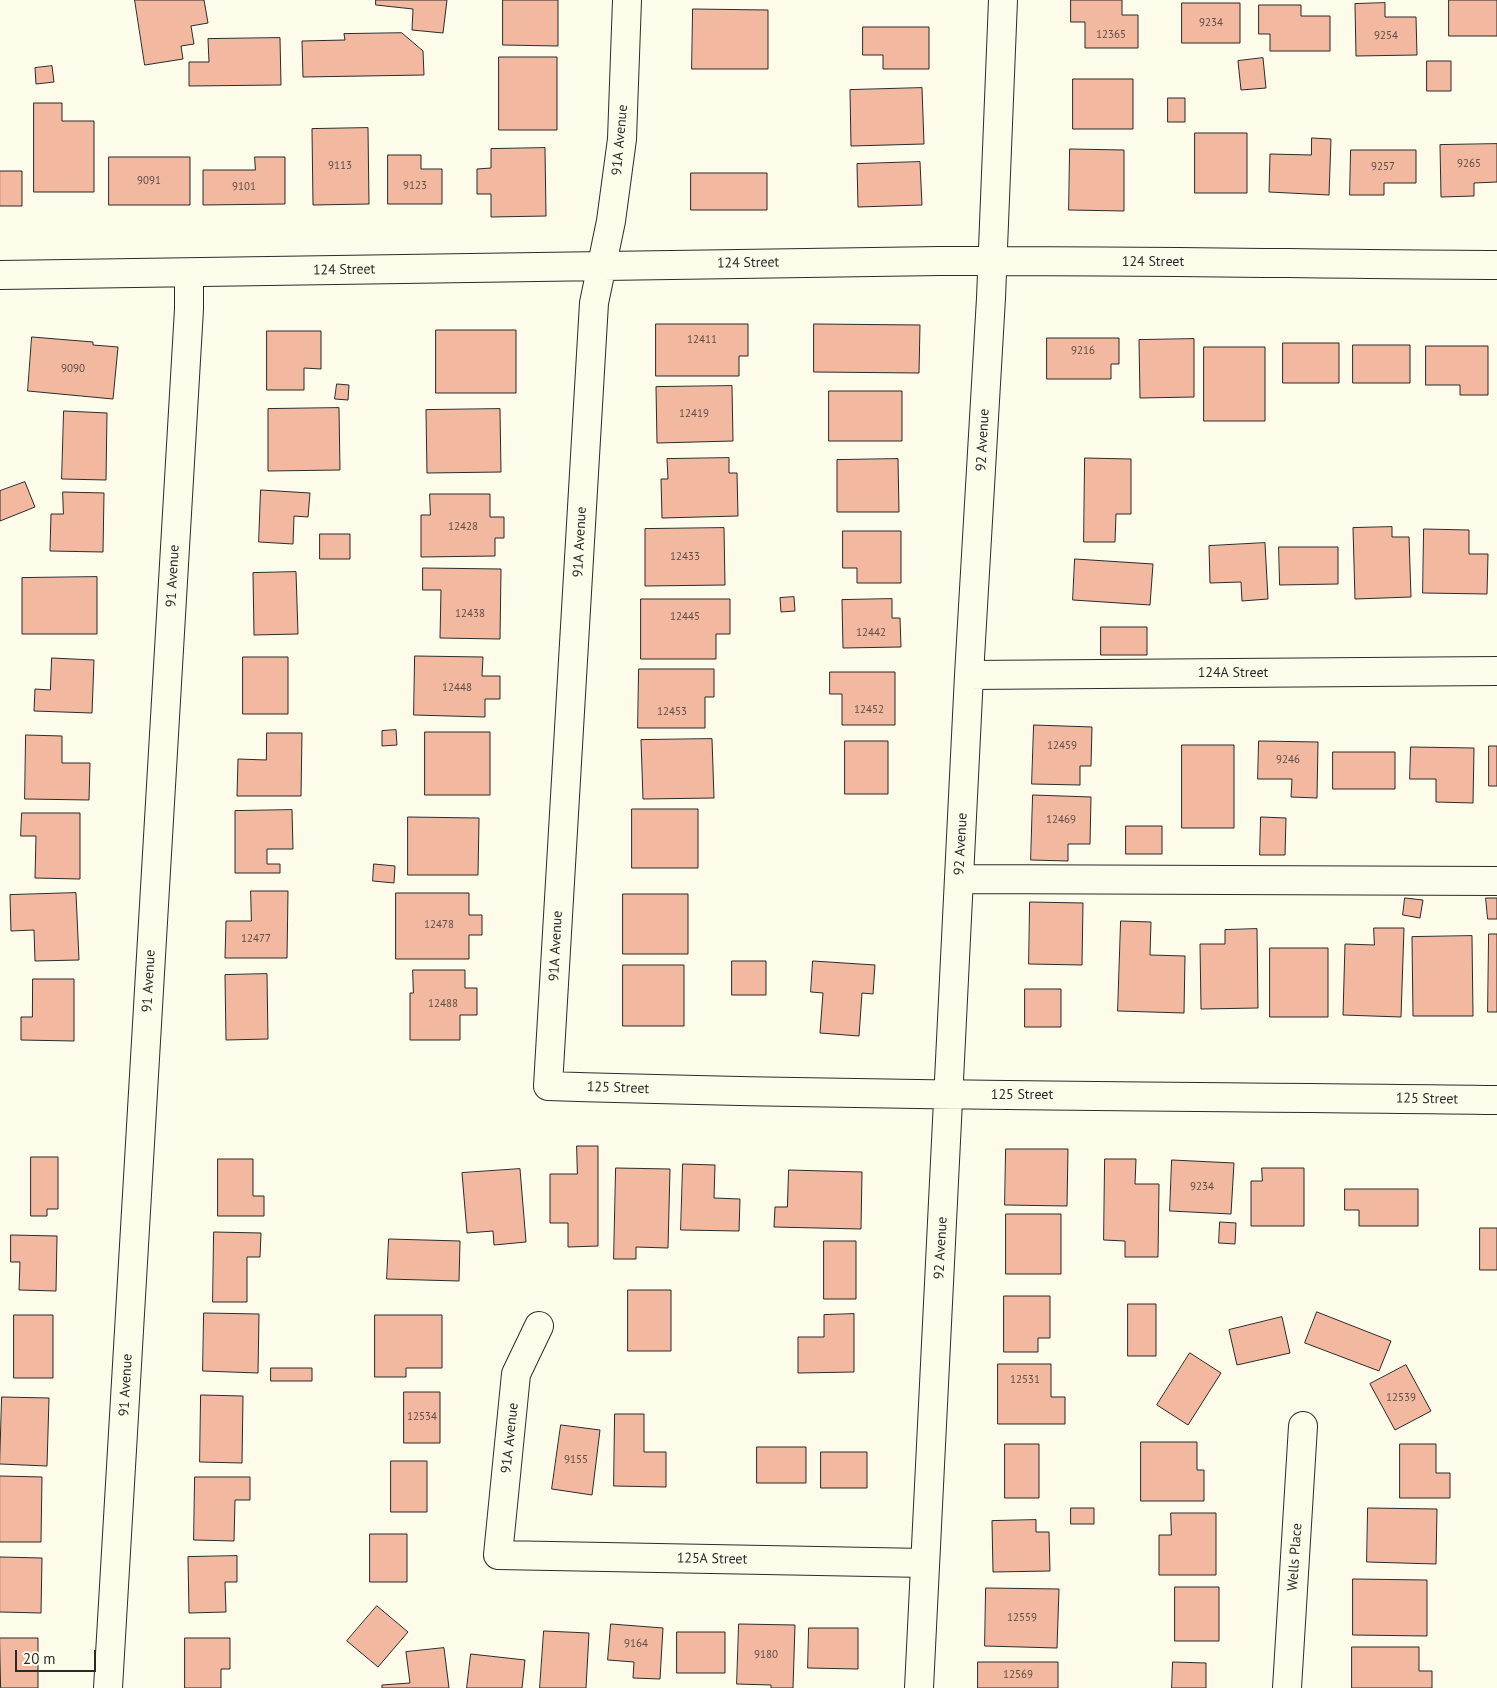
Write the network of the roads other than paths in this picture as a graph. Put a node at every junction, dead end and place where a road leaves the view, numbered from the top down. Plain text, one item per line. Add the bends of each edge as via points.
1 (627, 0) edge
2 (1003, 0) edge
3 (993, 261) junction
4 (601, 265) junction
5 (1497, 265) edge
6 (189, 274) junction
7 (0, 275) edge
8 (1497, 671) edge
9 (969, 675) junction
10 (960, 879) junction
11 (1497, 881) edge
12 (548, 1086) joint
13 (949, 1094) junction
14 (1497, 1100) edge
15 (539, 1326) dead end
16 (1303, 1426) dead end
17 (498, 1554) joint
18 (925, 1563) junction
19 (108, 1688) edge
20 (919, 1688) edge
21 (1287, 1688) edge

1 - 4 street, 91A Avenue via 622,139 611,221
2 - 3 street, 92 Avenue
3 - 4 street, 124 Street
3 - 5 street, 124 Street
3 - 9 street, 92 Avenue
4 - 6 street, 124 Street
4 - 12 street, 91A Avenue via 594,303
6 - 7 street, 124 Street
6 - 19 street, 91 Avenue
8 - 9 street, 124A Street
9 - 10 street, 92 Avenue
10 - 11 street
10 - 13 street, 92 Avenue
12 - 13 street, 125 Street
13 - 14 street, 125 Street
13 - 18 street, 92 Avenue
15 - 17 street, 91A Avenue via 516,1374
16 - 21 street, Wells Place
17 - 18 street, 125A Street
18 - 20 street, 92 Avenue

